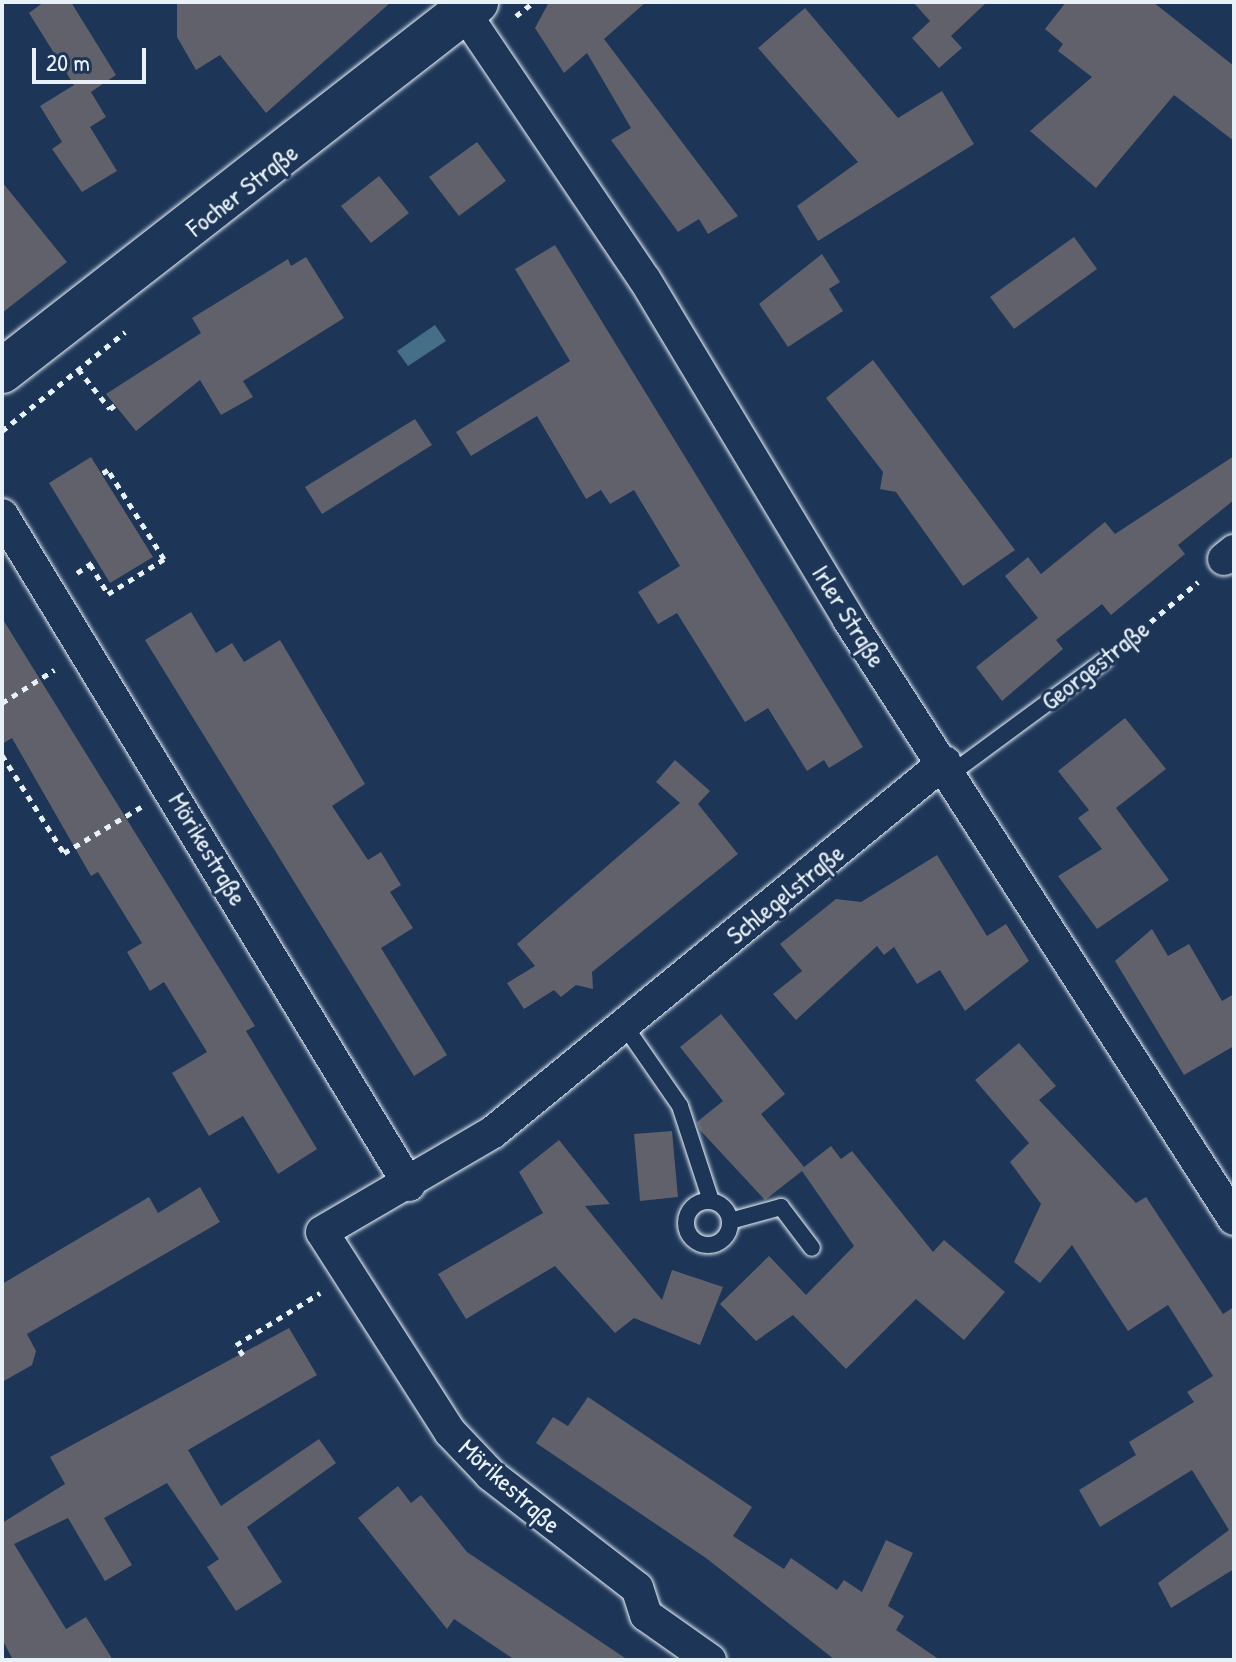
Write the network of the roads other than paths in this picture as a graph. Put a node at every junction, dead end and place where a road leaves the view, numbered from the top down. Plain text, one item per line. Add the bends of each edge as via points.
1 (470, 7) edge
2 (2, 371) edge
3 (2, 515) edge
4 (1104, 661) road end
5 (949, 768) junction
6 (624, 1025) junction
7 (409, 1185) junction
8 (711, 1201) junction
9 (1234, 1219) edge
10 (730, 1221) junction
11 (322, 1232) joint
12 (812, 1248) dead end
13 (710, 1660) edge

1 - 2 main road, Focher Straße
1 - 5 street, Irler Straße via 645,280 849,620
3 - 7 street, Mörikestraße
4 - 5 lane, Georgestraße
5 - 6 street, Schlegelstraße
5 - 9 street, Irler Straße
6 - 7 street, Schlegelstraße via 493,1132
6 - 8 lane via 680,1106
7 - 11 street, Schlegelstraße
8 - 10 lane
8 - 10 lane via 688,1214 694,1240 721,1240
10 - 12 lane via 781,1207
11 - 13 street, Mörikestraße via 450,1432 491,1475 637,1588 646,1615

